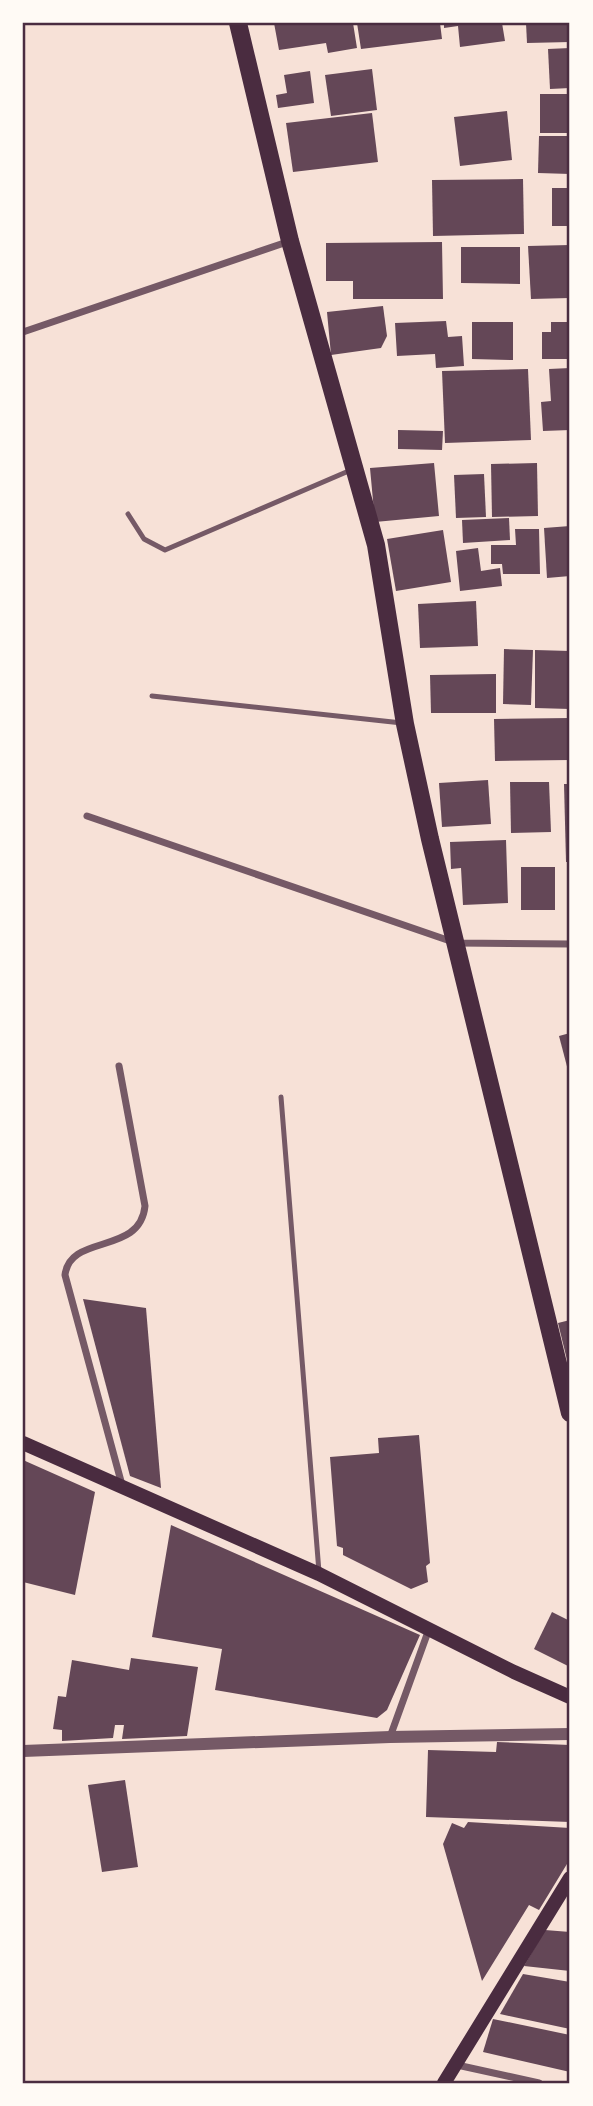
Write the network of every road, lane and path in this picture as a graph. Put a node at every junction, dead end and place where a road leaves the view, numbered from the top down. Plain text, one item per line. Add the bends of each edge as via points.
1 (237, 23) edge
2 (290, 241) junction
3 (23, 332) edge
4 (355, 468) junction
5 (128, 514) dead end
6 (152, 696) dead end
7 (405, 724) junction
8 (87, 816) dead end
9 (456, 943) junction
10 (570, 944) edge
11 (119, 1066) dead end
12 (281, 1097) dead end
13 (570, 1413) edge
14 (23, 1443) edge
15 (122, 1487) junction
16 (319, 1574) junction
17 (429, 1628) junction
18 (570, 1697) edge
19 (570, 1734) edge
20 (390, 1737) junction
21 (23, 1751) edge
22 (570, 1878) edge
23 (457, 2065) junction
24 (444, 2083) edge
25 (539, 2083) edge

1 - 2 main road
2 - 3 street
2 - 4 main road
4 - 5 lane via 165,550 144,539
4 - 7 main road via 376,545
6 - 7 lane
7 - 9 main road
8 - 9 street
9 - 10 street
9 - 13 main road
11 - 15 street via 144,1218 130,1234 79,1253 66,1266 65,1275
12 - 16 lane
14 - 15 main road
15 - 16 main road
16 - 17 main road
17 - 18 main road
17 - 20 street
19 - 20 street
20 - 21 street
22 - 23 main road
23 - 24 main road
23 - 25 street

